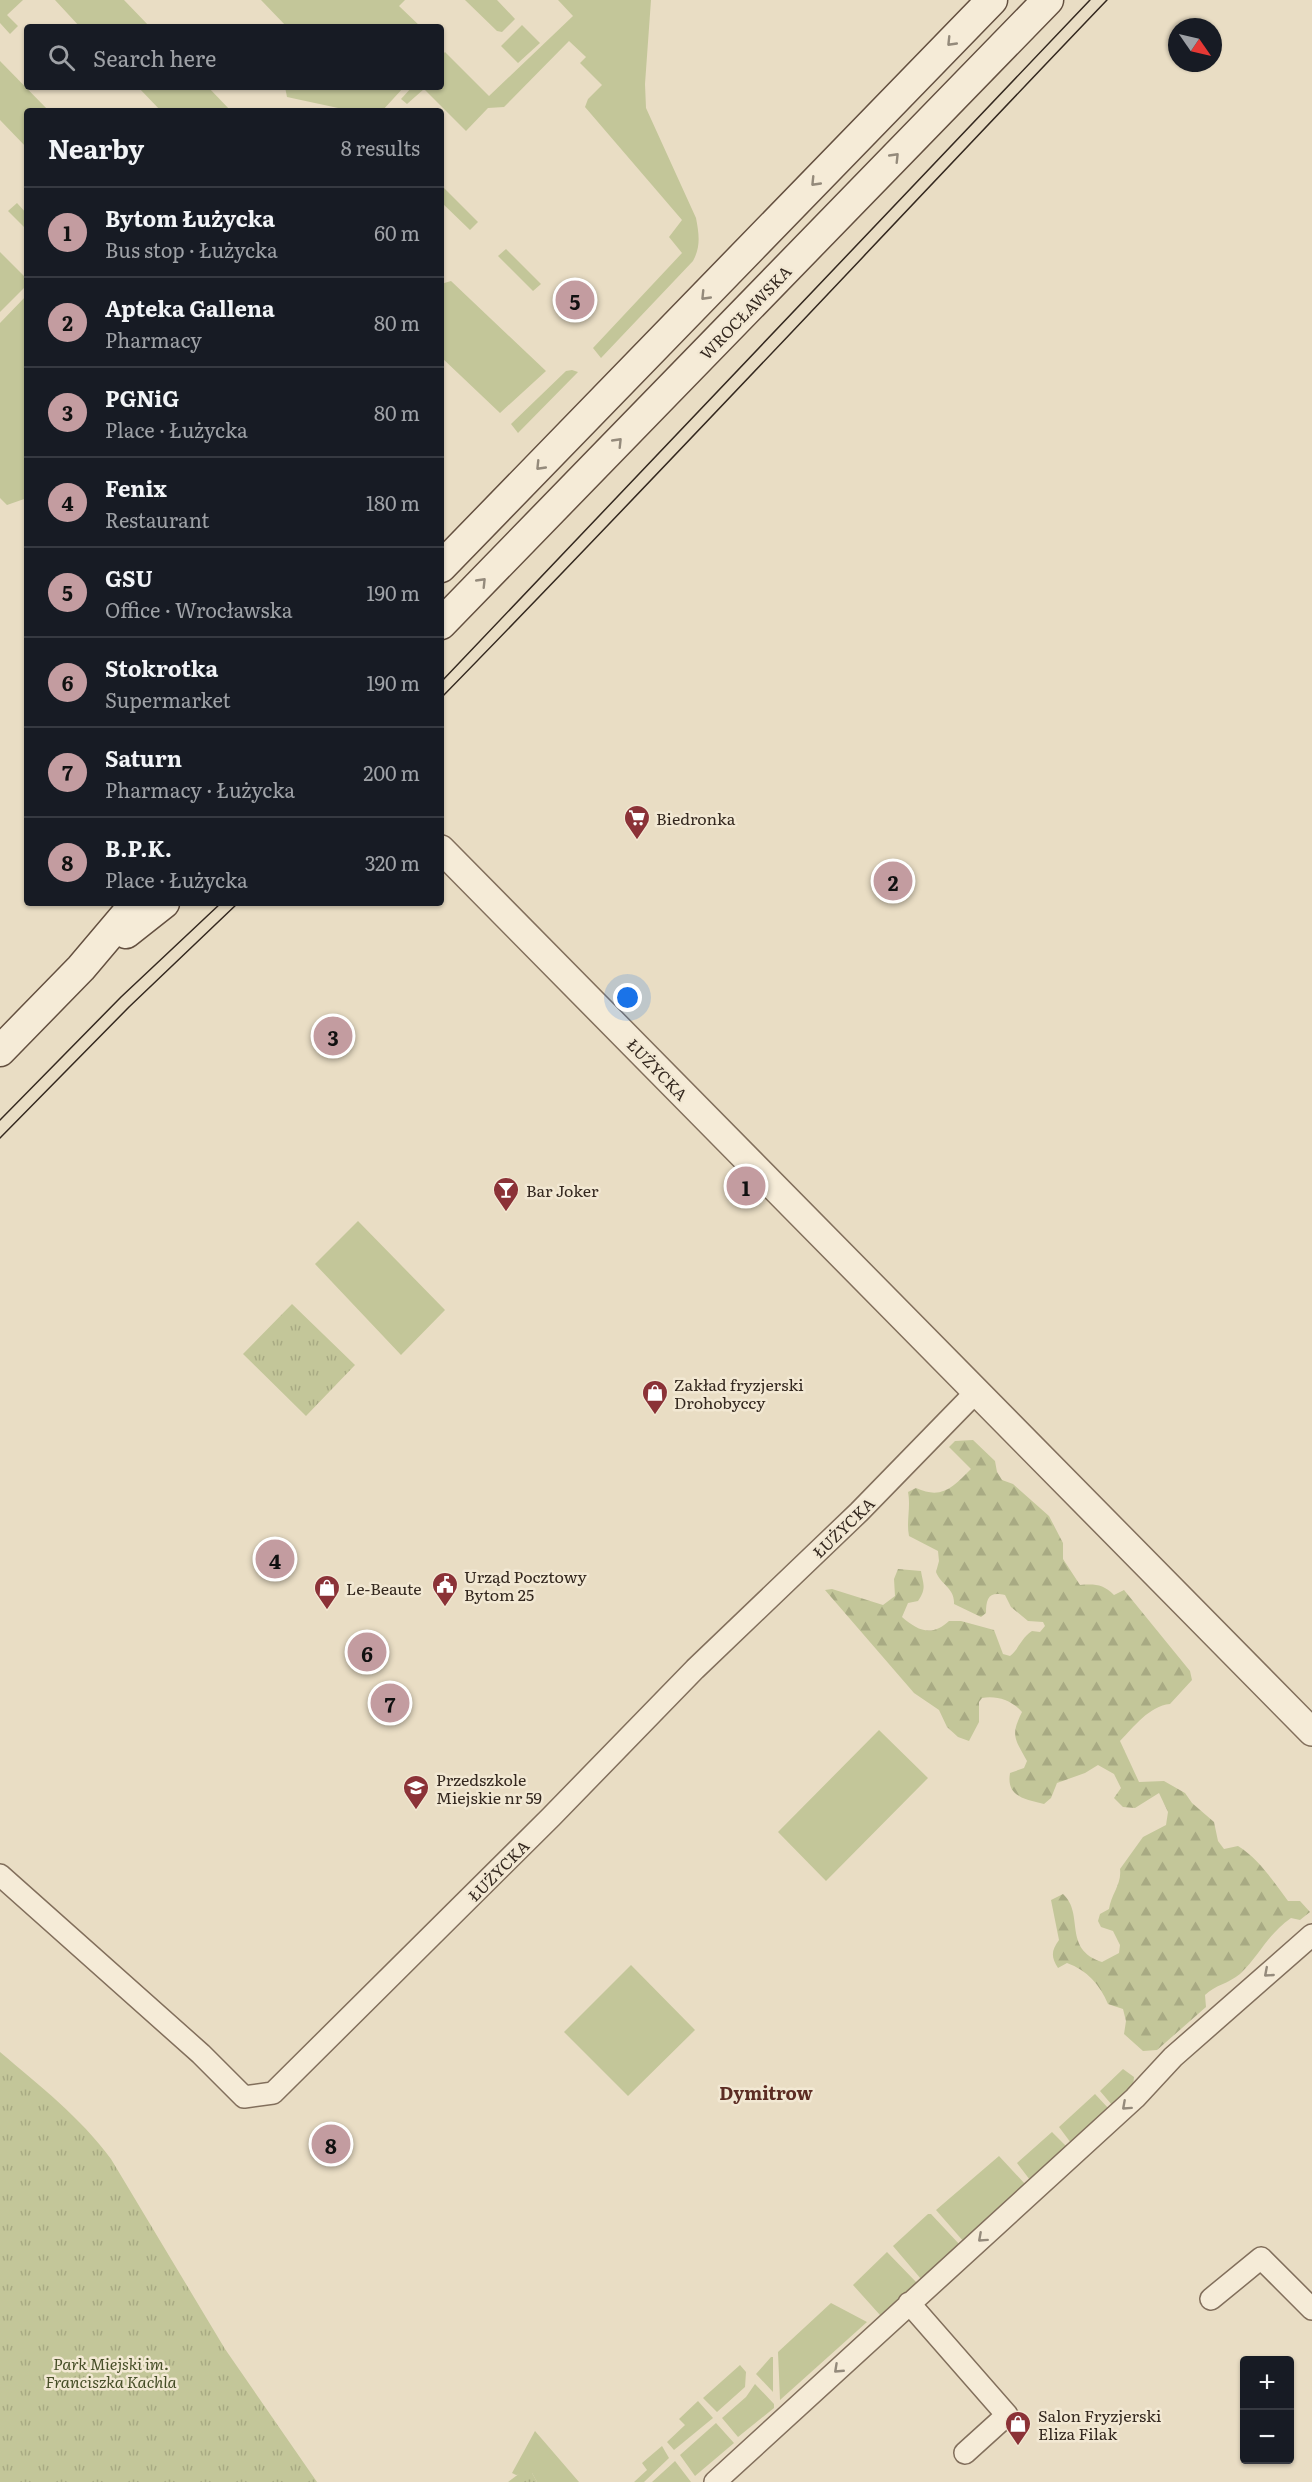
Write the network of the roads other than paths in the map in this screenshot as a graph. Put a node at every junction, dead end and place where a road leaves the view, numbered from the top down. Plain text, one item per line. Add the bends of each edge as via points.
1 (992, 0) edge
2 (1048, 0) edge
3 (444, 564) edge
4 (444, 621) edge
5 (444, 852) edge
6 (133, 906) edge
7 (160, 906) edge
8 (81, 968) junction
9 (0, 1051) edge
10 (976, 1392) junction
11 (1312, 1732) edge
12 (0, 1875) edge
13 (1312, 1935) edge
14 (1211, 2299) dead end
15 (909, 2303) junction
16 (1312, 2308) edge
17 (964, 2453) dead end
18 (715, 2482) edge

1 -> 3 main road
4 -> 2 main road, WROCŁAWSKA
5 - 10 street, ŁUŻYCKA
6 - 8 main road
7 - 8 main road
8 - 9 main road
10 - 11 street, ŁUŻYCKA
10 - 12 street, ŁUŻYCKA via 860,1512 695,1669 273,2093 244,2097
13 -> 15 street via 1173,2056 1135,2098
14 - 16 street via 1261,2259
15 - 17 street via 1007,2415
15 -> 18 street

